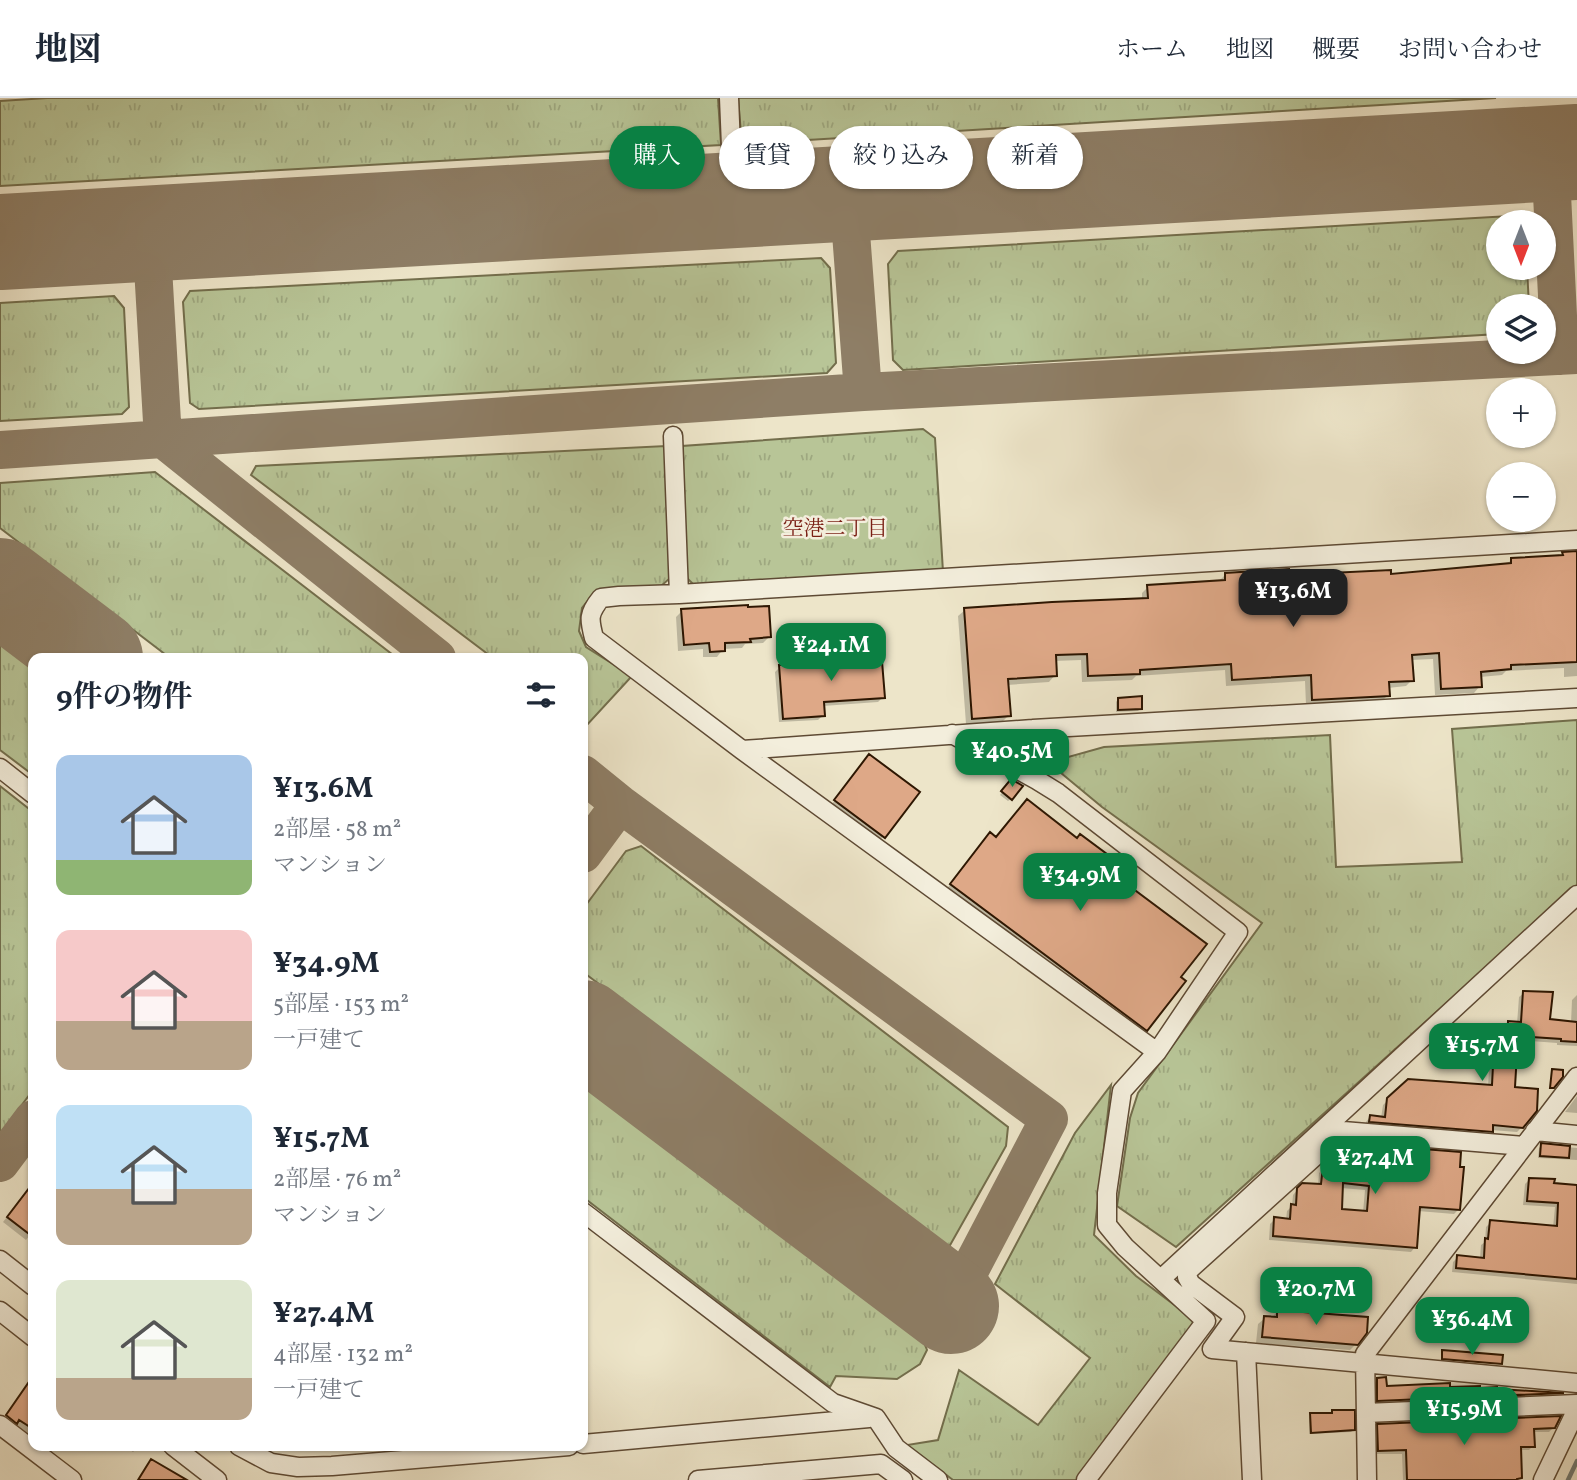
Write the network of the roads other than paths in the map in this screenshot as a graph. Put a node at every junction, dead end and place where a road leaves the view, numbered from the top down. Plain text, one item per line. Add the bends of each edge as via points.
1 (729, 98) edge
2 (730, 126) edge
3 (673, 436) dead end
4 (1577, 540) edge
5 (680, 594) junction
6 (1577, 698) edge
7 (1033, 729) junction
8 (952, 734) junction
9 (742, 750) junction
10 (0, 768) edge
11 (1037, 780) junction
12 (28, 790) edge
13 (1577, 895) edge
14 (1157, 1052) junction
15 (1577, 1077) edge
16 (1535, 1130) junction
17 (1577, 1135) edge
18 (1524, 1146) junction
19 (588, 1216) edge
20 (0, 1260) edge
21 (1161, 1279) junction
22 (28, 1282) edge
23 (0, 1311) edge
24 (28, 1333) edge
25 (1246, 1352) junction
26 (1365, 1362) junction
27 (1577, 1383) edge
28 (1577, 1404) edge
29 (1577, 1409) edge
30 (1366, 1413) junction
31 (876, 1418) junction
32 (0, 1425) edge
33 (588, 1444) edge
34 (28, 1446) edge
35 (34, 1451) edge
36 (179, 1451) edge
37 (248, 1451) edge
38 (510, 1451) edge
39 (723, 1479) edge
40 (72, 1480) edge
41 (217, 1480) edge
42 (698, 1480) edge
43 (903, 1480) edge
44 (938, 1480) edge
45 (1086, 1480) edge
46 (1252, 1480) edge
47 (1367, 1480) edge
48 (1544, 1480) edge

1 - 2 street
3 - 5 street
4 - 5 street
5 - 9 street via 601,598 591,610 594,638
6 - 7 street
7 - 8 street
7 - 11 street
8 - 9 street
8 - 11 street
9 - 14 street
10 - 12 street
11 - 14 street via 1238,932
13 - 21 street
14 - 21 street via 1122,1091 1107,1192 1107,1225
15 - 16 street
16 - 17 street
16 - 18 street
18 - 25 street via 1343,1131 1189,1270 1191,1284 1235,1317 1212,1349
18 - 26 street via 1365,1354
19 - 31 street via 833,1403
20 - 22 street
21 - 45 street via 1206,1321
23 - 24 street
25 - 26 street
25 - 46 street
26 - 27 street
26 - 30 street
28 - 30 street
29 - 48 street
30 - 47 street
31 - 33 street
31 - 44 street via 896,1448
32 - 34 street
35 - 40 street
36 - 41 street
37 - 38 street via 271,1463 298,1467
39 - 42 street
39 - 43 street via 881,1464

